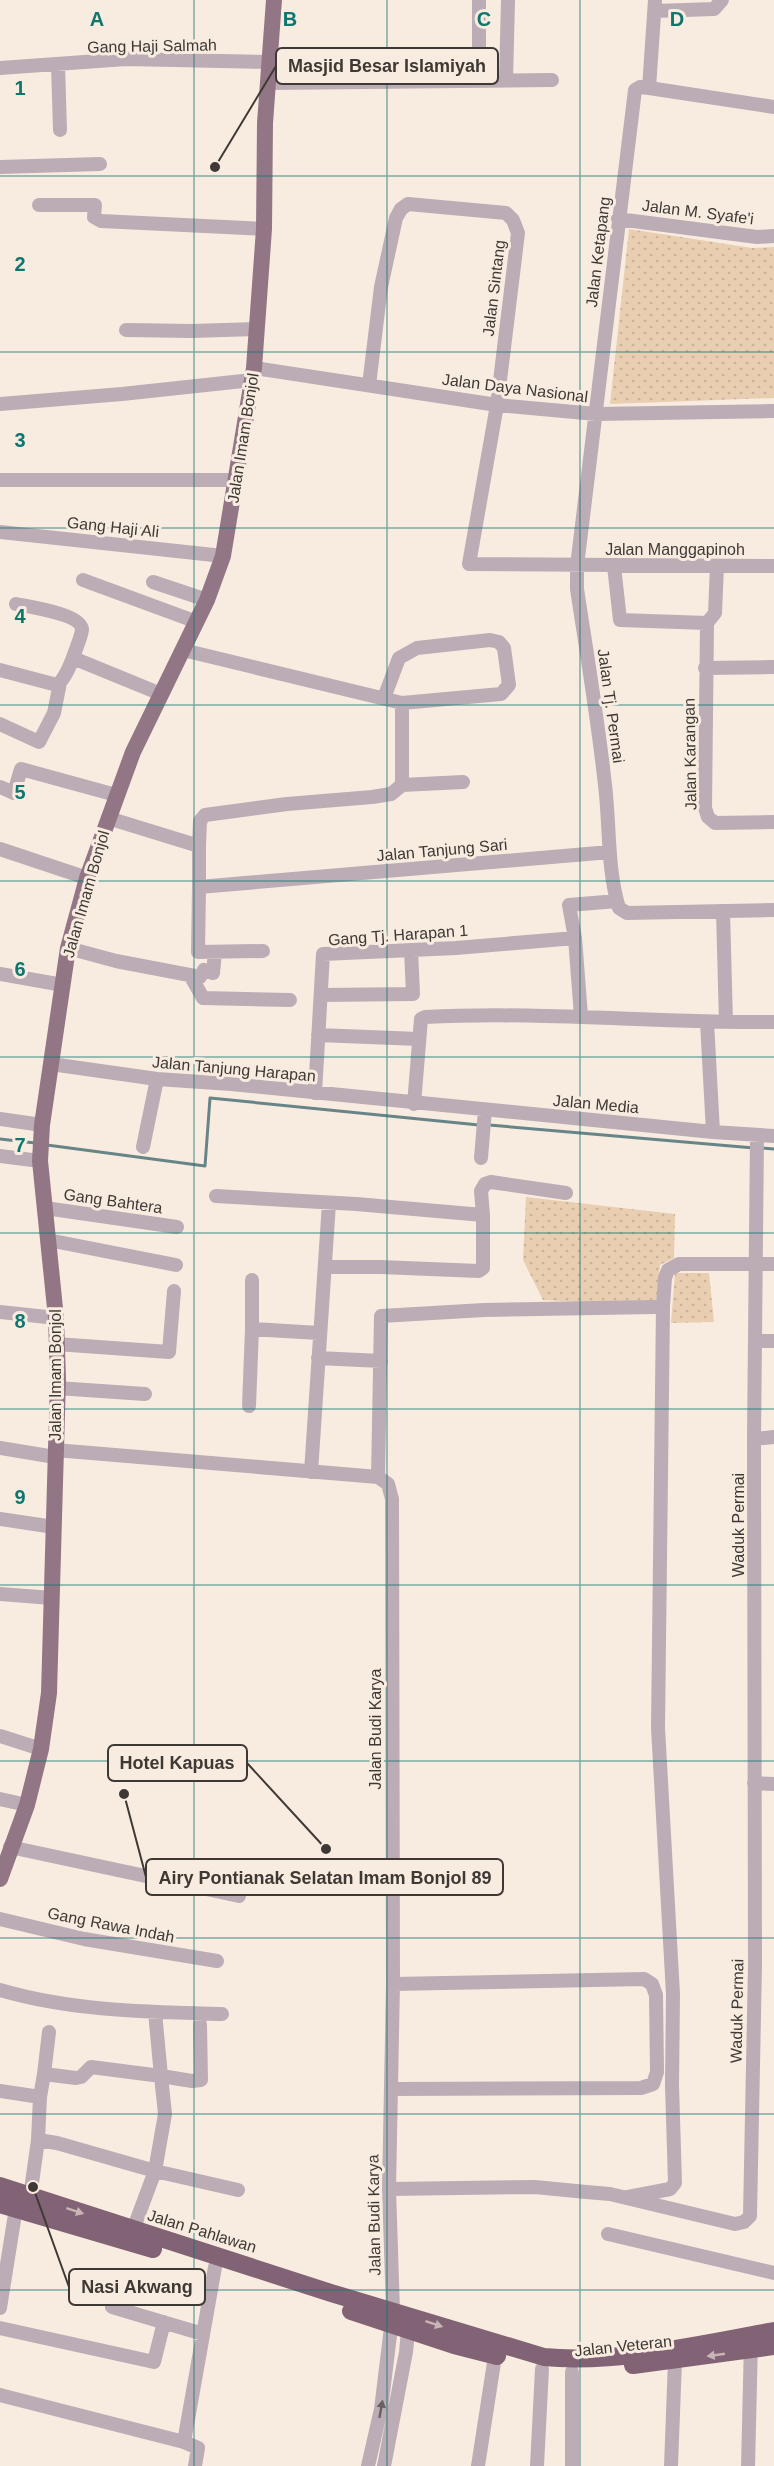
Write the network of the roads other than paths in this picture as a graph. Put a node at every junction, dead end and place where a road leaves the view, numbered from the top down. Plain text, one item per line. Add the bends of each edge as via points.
1 (274, 0) edge
2 (479, 0) edge
3 (508, 0) edge
4 (722, 0) edge
5 (655, 6) edge
6 (269, 62) junction
7 (58, 65) junction
8 (0, 68) edge
9 (479, 80) junction
10 (506, 80) junction
11 (552, 80) dead end
12 (268, 82) junction
13 (649, 88) junction
14 (774, 107) edge
15 (60, 130) dead end
16 (100, 164) dead end
17 (0, 167) edge
18 (39, 205) dead end
19 (618, 219) junction
20 (264, 229) junction
21 (774, 236) edge
22 (256, 329) junction
23 (126, 330) dead end
24 (253, 374) junction
25 (369, 386) junction
26 (0, 404) edge
27 (497, 405) junction
28 (774, 411) edge
29 (596, 414) junction
30 (0, 480) edge
31 (236, 480) junction
32 (0, 532) edge
33 (223, 556) junction
34 (577, 566) junction
35 (614, 566) junction
36 (717, 566) junction
37 (774, 566) edge
38 (84, 580) dead end
39 (153, 582) dead end
40 (207, 600) junction
41 (16, 604) dead end
42 (197, 621) junction
43 (706, 623) junction
44 (183, 650) junction
45 (73, 658) junction
46 (774, 667) edge
47 (705, 668) junction
48 (0, 670) edge
49 (60, 683) junction
50 (161, 694) junction
51 (384, 698) junction
52 (402, 703) junction
53 (0, 724) edge
54 (463, 782) dead end
55 (402, 785) junction
56 (0, 787) edge
57 (116, 795) junction
58 (108, 818) junction
59 (774, 822) edge
60 (199, 846) junction
61 (0, 849) edge
62 (610, 852) junction
63 (87, 878) junction
64 (199, 887) junction
65 (617, 901) junction
66 (774, 910) edge
67 (723, 911) junction
68 (576, 938) junction
69 (68, 948) junction
70 (411, 950) junction
71 (262, 951) dead end
72 (214, 952) junction
73 (0, 974) edge
74 (195, 976) junction
75 (63, 985) junction
76 (321, 995) junction
77 (290, 1000) dead end
78 (581, 1016) junction
79 (706, 1022) junction
80 (726, 1022) junction
81 (774, 1022) edge
82 (318, 1035) junction
83 (419, 1039) junction
84 (51, 1064) junction
85 (157, 1079) junction
86 (315, 1093) junction
87 (414, 1104) junction
88 (485, 1112) junction
89 (0, 1119) edge
90 (42, 1127) junction
91 (712, 1132) junction
92 (774, 1136) edge
93 (757, 1137) junction
94 (143, 1147) dead end
95 (0, 1156) edge
96 (481, 1158) dead end
97 (40, 1160) junction
98 (566, 1193) dead end
99 (216, 1196) dead end
100 (329, 1203) junction
101 (45, 1208) junction
102 (483, 1215) junction
103 (177, 1227) dead end
104 (48, 1240) junction
105 (774, 1264) edge
106 (176, 1265) dead end
107 (757, 1265) junction
108 (325, 1267) junction
109 (252, 1280) dead end
110 (174, 1291) dead end
111 (655, 1307) dead end
112 (0, 1312) edge
113 (56, 1318) junction
114 (252, 1329) junction
115 (319, 1333) junction
116 (756, 1341) junction
117 (774, 1341) edge
118 (56, 1344) junction
119 (318, 1358) junction
120 (381, 1361) junction
121 (57, 1388) junction
122 (145, 1394) dead end
123 (249, 1406) dead end
124 (774, 1437) edge
125 (754, 1439) junction
126 (0, 1448) edge
127 (55, 1454) junction
128 (311, 1472) junction
129 (378, 1477) junction
130 (0, 1519) edge
131 (54, 1527) junction
132 (0, 1594) edge
133 (52, 1598) junction
134 (0, 1736) edge
135 (41, 1749) junction
136 (754, 1783) junction
137 (774, 1784) edge
138 (0, 1799) edge
139 (27, 1805) junction
140 (5, 1854) edge
141 (0, 1879) edge
142 (238, 1896) dead end
143 (0, 1919) edge
144 (217, 1961) dead end
145 (393, 1984) junction
146 (0, 1990) edge
147 (155, 2012) junction
148 (222, 2014) dead end
149 (200, 2024) dead end
150 (50, 2032) dead end
151 (44, 2074) junction
152 (161, 2076) junction
153 (391, 2089) junction
154 (0, 2091) edge
155 (40, 2097) junction
156 (38, 2140) junction
157 (155, 2170) junction
158 (0, 2186) edge
159 (389, 2189) junction
160 (238, 2190) dead end
161 (623, 2198) junction
162 (16, 2203) edge
163 (133, 2230) junction
164 (608, 2234) dead end
165 (215, 2267) junction
166 (774, 2273) edge
167 (112, 2307) dead end
168 (0, 2308) edge
169 (400, 2320) junction
170 (164, 2322) junction
171 (0, 2328) edge
172 (774, 2331) edge
173 (203, 2334) junction
174 (751, 2343) junction
175 (774, 2346) edge
176 (495, 2356) junction
177 (675, 2361) junction
178 (542, 2369) junction
179 (572, 2372) junction
180 (0, 2395) edge
181 (184, 2442) junction
182 (195, 2466) edge
183 (368, 2466) edge
184 (384, 2466) edge
185 (478, 2466) edge
186 (537, 2466) edge
187 (572, 2466) edge
188 (671, 2466) edge
189 (748, 2466) edge

1 - 6 main road, Jalan Imam Bonjol
2 - 9 street
3 - 10 street
4 - 5 street via 714,9
5 - 13 street
6 - 7 street, Gang Haji Salmah via 126,59
6 - 12 main road, Jalan Imam Bonjol
7 - 8 street, Gang Haji Salmah
7 - 15 street
9 - 10 street
9 - 12 street
10 - 11 street
12 - 20 main road, Jalan Imam Bonjol
13 - 14 street
13 - 19 street, Jalan Ketapang via 637,88 634,93
16 - 17 street
18 - 20 street via 95,205 94,217 100,221
19 - 21 street, Jalan M. Syafe'i
19 - 29 street, Jalan Ketapang
20 - 22 main road, Jalan Imam Bonjol
22 - 23 street
22 - 24 main road, Jalan Imam Bonjol
24 - 25 street, Jalan Daya Nasional
24 - 26 street, Jalan Daya Nasional via 122,394
24 - 31 main road, Jalan Imam Bonjol
25 - 27 street, Jalan Daya Nasional
25 - 27 street, Jalan Sintang via 381,287 398,213 408,204 499,211 513,220 518,233
27 - 29 street, Jalan Daya Nasional
27 - 34 street, Jalan Sintang via 469,564
28 - 29 street, Jalan Daya Nasional
29 - 34 street, Jalan Ketapang
30 - 31 street
31 - 33 main road, Jalan Imam Bonjol
32 - 33 street, Gang Haji Ali
33 - 40 main road, Jalan Imam Bonjol
34 - 35 street, Jalan Manggapinoh
34 - 62 street, Jalan Tj. Permai via 606,788
35 - 36 street, Jalan Manggapinoh
35 - 43 street via 620,620
36 - 37 street, Jalan Manggapinoh
36 - 43 street, Jalan Karangan via 716,607 714,617
38 - 42 street
39 - 40 street
40 - 42 main road, Jalan Imam Bonjol
41 - 45 street via 79,622 82,630
42 - 44 main road, Jalan Imam Bonjol
43 - 47 street, Jalan Karangan
44 - 50 main road, Jalan Imam Bonjol
44 - 51 street
45 - 49 street
45 - 50 street
46 - 47 street
47 - 59 street, Jalan Karangan via 708,817 715,823
48 - 49 street via 53,685
49 - 53 street via 54,713 39,742
50 - 57 main road, Jalan Imam Bonjol
51 - 52 street
51 - 52 street via 399,658 417,648 490,640 502,644 509,685 501,694
52 - 55 street
54 - 55 street
55 - 60 street via 391,794 372,797 205,815 200,821
56 - 57 street via 14,793 21,769
57 - 58 main road, Jalan Imam Bonjol
58 - 60 street
58 - 63 main road, Jalan Imam Bonjol
60 - 64 street
61 - 63 street
62 - 64 street, Jalan Tanjung Sari
62 - 65 street
63 - 69 main road, Jalan Imam Bonjol
64 - 72 street via 198,952
65 - 67 street via 627,913
65 - 68 street via 569,905
66 - 67 street
67 - 80 street
68 - 70 street, Gang Tj. Harapan 1
68 - 78 street
69 - 74 street
69 - 75 main road, Jalan Imam Bonjol
70 - 76 street, Gang Tj. Harapan 1 via 323,954
70 - 76 street via 413,994
71 - 72 street
72 - 74 street via 213,973 204,970
73 - 75 street
74 - 77 street via 203,998
75 - 84 main road, Jalan Imam Bonjol
76 - 82 street, Gang Tj. Harapan 1
78 - 79 street
78 - 83 street via 427,1016 422,1019
79 - 80 street
79 - 91 street
80 - 81 street
82 - 83 street
82 - 86 street, Gang Tj. Harapan 1
83 - 87 street
84 - 85 street, Jalan Tanjung Harapan
84 - 90 main road, Jalan Imam Bonjol
85 - 86 street, Jalan Tanjung Harapan
85 - 94 street
86 - 87 street, Jalan Tanjung Harapan
87 - 88 street, Jalan Media
88 - 91 street, Jalan Media
88 - 96 street
89 - 90 street
90 - 97 main road, Jalan Imam Bonjol
91 - 93 street, Jalan Media
92 - 93 street, Jalan Media
93 - 107 street, Waduk Permai
95 - 97 street
97 - 101 main road, Jalan Imam Bonjol
98 - 102 street via 489,1182 481,1189
99 - 100 street
100 - 102 street
100 - 108 street
101 - 103 street, Gang Bahtera
101 - 104 main road, Jalan Imam Bonjol
102 - 108 street via 483,1268 479,1271
104 - 106 street
104 - 113 main road, Jalan Imam Bonjol
105 - 107 street
107 - 116 street, Waduk Permai
107 - 161 street via 679,1264 668,1270 665,1278 658,1728 673,1994 675,2183 670,2189
108 - 115 street
109 - 114 street
110 - 118 street via 169,1352
111 - 120 street via 381,1316
112 - 113 street
113 - 118 main road, Jalan Imam Bonjol
114 - 115 street
114 - 123 street
115 - 119 street
116 - 117 street
116 - 125 street, Waduk Permai
118 - 121 main road, Jalan Imam Bonjol
119 - 120 street
119 - 128 street
120 - 129 street
121 - 122 street
121 - 127 main road, Jalan Imam Bonjol
124 - 125 street
125 - 136 street, Waduk Permai
126 - 127 street
127 - 128 street
127 - 131 main road, Jalan Imam Bonjol
128 - 129 street
129 - 145 street, Jalan Budi Karya via 388,1484 392,1499
130 - 131 street
131 - 133 main road, Jalan Imam Bonjol
132 - 133 street
133 - 135 main road, Jalan Imam Bonjol via 49,1693
134 - 135 street
135 - 139 main road, Jalan Imam Bonjol
136 - 137 street
136 - 161 street, Waduk Permai via 751,2213 744,2222 735,2224
138 - 139 street
139 - 140 main road, Jalan Imam Bonjol
140 - 141 main road, Jalan Imam Bonjol
140 - 142 street
143 - 144 street, Gang Rawa Indah via 84,1939
145 - 153 street, Jalan Budi Karya
145 - 153 street via 644,1979 656,1995 657,2072 653,2084 641,2088
146 - 147 street via 51,2003
147 - 148 street
147 - 152 street
149 - 152 street via 201,2080
150 - 151 street
151 - 152 street via 75,2078 91,2067
151 - 155 street
152 - 157 street via 165,2114
153 - 159 street, Jalan Budi Karya
154 - 155 street
155 - 156 street
156 - 157 street
156 - 162 street
157 - 160 street
157 - 163 street
158 - 162 highway, Jalan Pahlawan
159 - 161 street, Waduk Permai via 535,2187
159 - 169 street, Jalan Budi Karya
162 -> 163 highway, Jalan Pahlawan
162 - 165 highway, Jalan Pahlawan
162 - 168 street
163 - 169 highway, Jalan Pahlawan
164 - 166 street
165 - 169 highway, Jalan Pahlawan
165 - 173 street
167 - 170 street
169 -> 174 highway, Jalan Veteran via 569,2360
169 - 176 highway, Jalan Veteran
183 -> 169 street
169 - 184 street via 404,2363
170 - 171 street via 154,2362
170 - 173 street
172 - 174 highway, Jalan Veteran
173 - 181 street
174 - 175 highway, Jalan Veteran
174 -> 177 highway, Jalan Veteran
174 - 189 street
176 - 178 highway, Jalan Veteran
176 - 185 street
177 - 179 highway, Jalan Veteran
177 - 188 street
178 - 179 highway, Jalan Veteran
178 - 186 street
179 - 187 street
180 - 181 street
181 - 182 street via 198,2448

